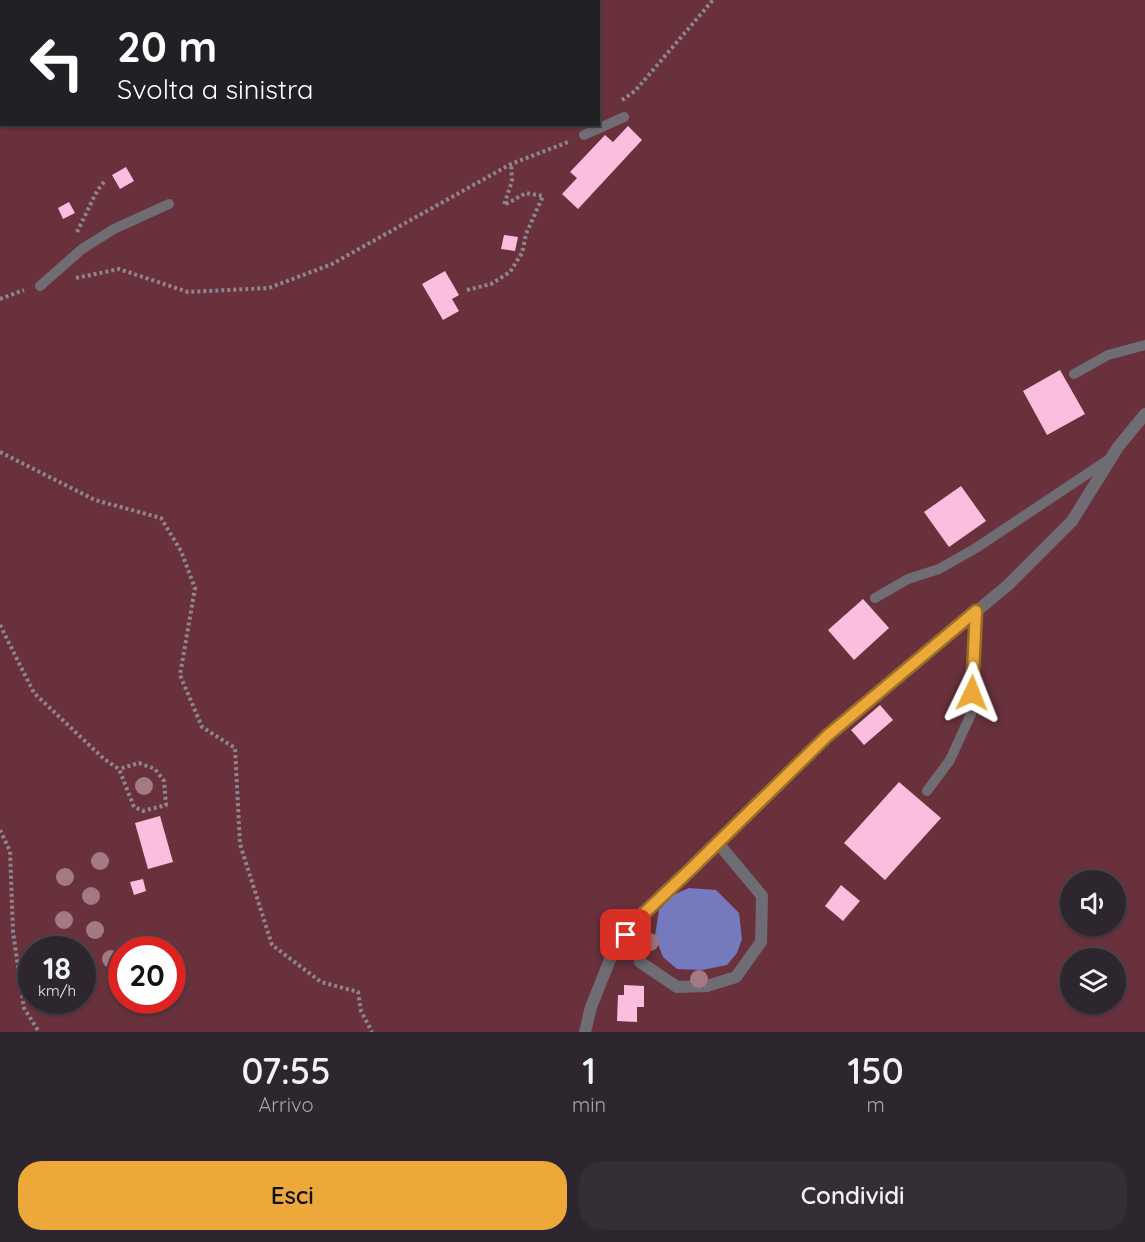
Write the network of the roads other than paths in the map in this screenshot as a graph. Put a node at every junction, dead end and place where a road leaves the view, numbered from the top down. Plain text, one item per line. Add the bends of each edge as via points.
1 (624, 117) dead end
2 (584, 135) road end
3 (169, 204) dead end
4 (40, 286) road end
5 (1145, 345) edge
6 (1074, 374) dead end
7 (1145, 414) edge
8 (1111, 458) junction
9 (875, 598) dead end
10 (976, 611) junction
11 (927, 791) dead end
12 (718, 843) junction
13 (639, 918) junction
14 (585, 1032) edge

1 - 2 lane
3 - 4 lane via 114,229 82,249
5 - 6 lane via 1107,355
7 - 8 street
8 - 9 lane via 976,548
8 - 10 street via 1072,521
10 - 11 lane via 971,714 950,760
10 - 12 street via 827,736
12 - 13 street
12 - 13 street via 762,896 761,942 736,976 707,986 677,987 640,962
13 - 14 street via 613,952

